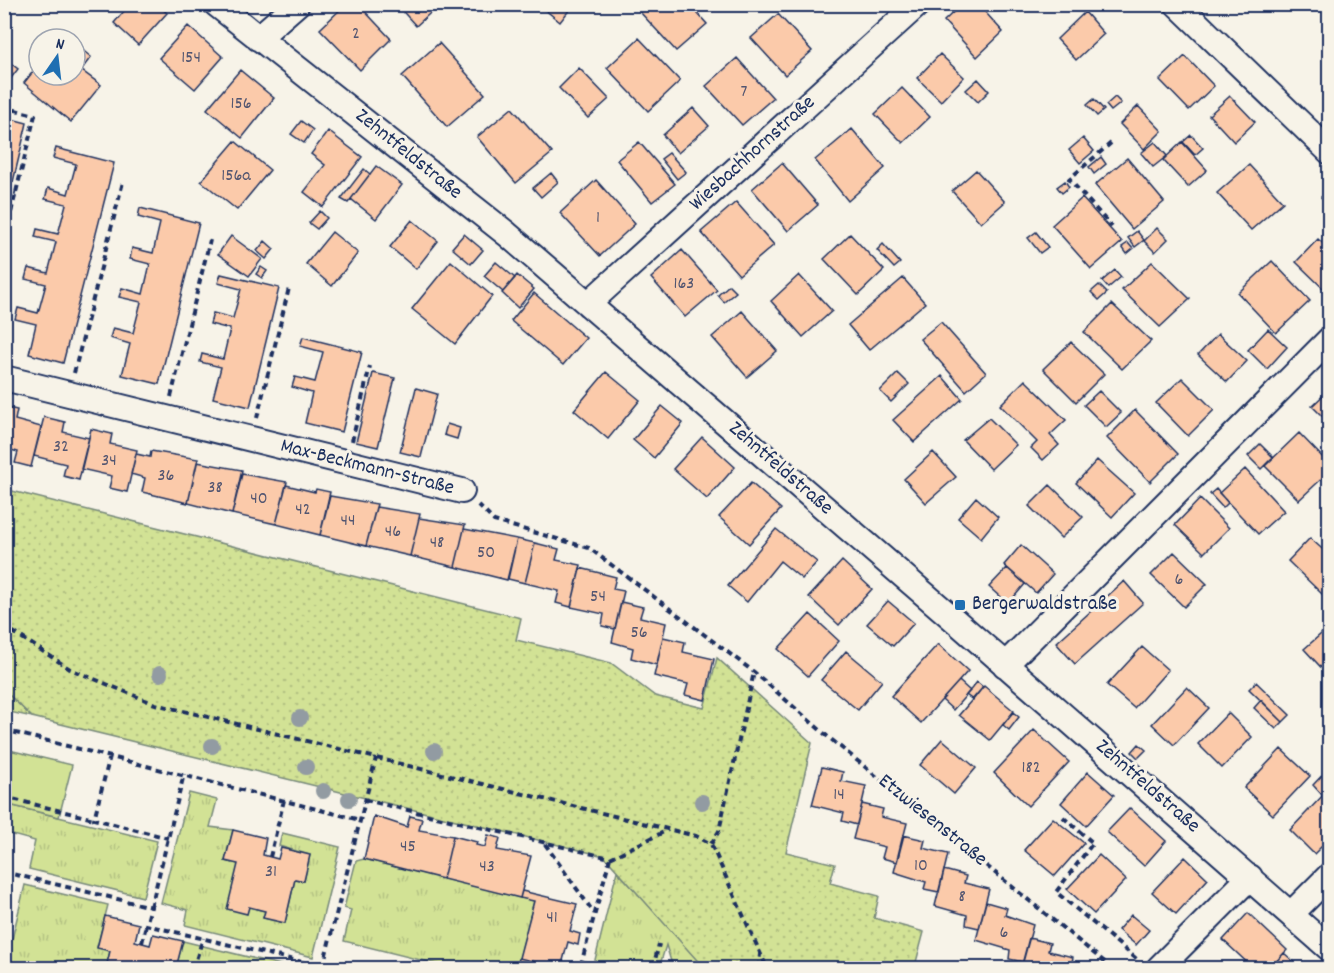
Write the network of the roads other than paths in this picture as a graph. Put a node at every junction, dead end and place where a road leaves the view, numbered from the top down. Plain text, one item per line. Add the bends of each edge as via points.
1 (216, 4) edge
2 (297, 4) edge
3 (918, 4) edge
4 (1177, 4) edge
5 (258, 38) junction
6 (1329, 152) edge
7 (588, 304) junction
8 (1329, 339) edge
9 (4, 378) edge
10 (462, 491) road end
11 (1005, 665) junction
12 (1329, 875) edge
13 (1250, 876) junction
14 (1292, 914) junction
15 (1329, 949) edge
16 (1153, 968) edge

1 - 5 street, Zehntfeldstraße
2 - 5 street
3 - 7 street, Wiesbachhornstraße
4 - 6 street
5 - 7 street, Zehntfeldstraße via 380,131
7 - 11 street, Zehntfeldstraße
8 - 11 street
9 - 10 street, Max-Beckmann-Straße
11 - 13 street, Zehntfeldstraße
12 - 14 street
13 - 14 street, Zehntfeldstraße
13 - 16 street
14 - 15 street, Zehntfeldstraße

